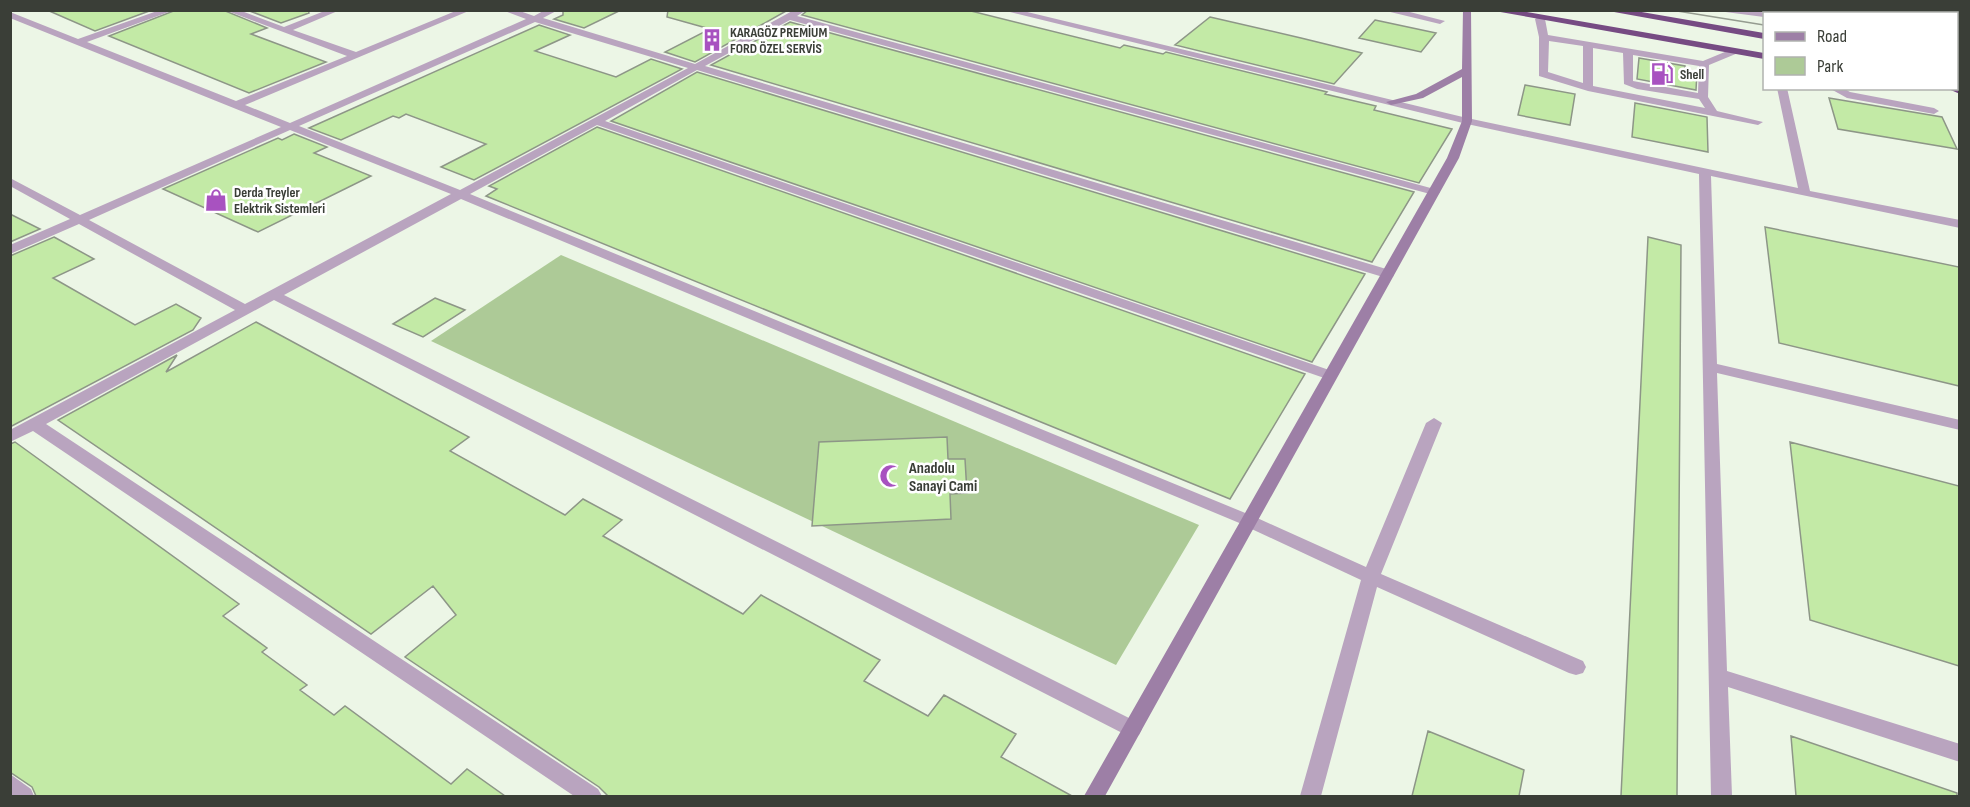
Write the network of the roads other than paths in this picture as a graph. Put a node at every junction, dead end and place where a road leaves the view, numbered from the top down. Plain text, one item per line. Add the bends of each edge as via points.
1 (22, 10) edge
2 (170, 10) edge
3 (229, 10) edge
4 (336, 10) edge
5 (467, 10) edge
6 (506, 10) edge
7 (554, 10) edge
8 (802, 10) edge
9 (1006, 10) edge
10 (1386, 10) edge
11 (1467, 10) edge
12 (1494, 10) edge
13 (1608, 10) edge
14 (1714, 10) edge
15 (1031, 13) edge
16 (1763, 14) edge
17 (10, 15) edge
18 (789, 17) junction
19 (535, 19) junction
20 (1540, 19) junction
21 (1440, 21) dead end
22 (284, 30) junction
23 (1763, 36) edge
24 (1544, 37) junction
25 (78, 42) junction
26 (1588, 44) junction
27 (1628, 51) junction
28 (1735, 51) junction
29 (357, 56) junction
30 (1763, 57) edge
31 (1704, 64) junction
32 (698, 66) junction
33 (1468, 70) junction
34 (1588, 88) junction
35 (1782, 90) edge
36 (1838, 90) edge
37 (1703, 97) junction
38 (1391, 102) junction
39 (236, 105) junction
40 (1934, 111) dead end
41 (1713, 113) junction
42 (1467, 121) junction
43 (595, 122) junction
44 (1758, 122) dead end
45 (290, 127) junction
46 (1705, 173) junction
47 (10, 181) edge
48 (1434, 192) junction
49 (1805, 193) junction
50 (460, 194) junction
51 (80, 219) junction
52 (1959, 224) edge
53 (10, 249) edge
54 (1388, 274) junction
55 (274, 295) junction
56 (245, 310) junction
57 (1710, 367) junction
58 (1330, 375) junction
59 (1434, 423) dead end
60 (34, 424) junction
61 (1959, 425) edge
62 (10, 436) edge
63 (1249, 520) junction
64 (1371, 577) junction
65 (1576, 667) dead end
66 (1718, 676) junction
67 (1132, 729) junction
68 (1959, 753) edge
69 (10, 784) edge
70 (24, 796) edge
71 (591, 796) edge
72 (1094, 796) edge
73 (1310, 796) edge
74 (1721, 796) edge

1 - 17 street
2 - 25 street
3 - 22 street
4 - 22 street
5 - 29 street
6 - 19 street
7 - 19 street
8 - 18 street
9 - 15 street
10 - 21 street
11 - 33 street
12 - 20 highway
13 - 23 highway
14 - 16 street
15 - 38 street
17 - 25 street
18 - 32 street
18 - 48 street
19 - 32 street
19 - 45 street
20 - 24 street
20 - 28 highway
22 - 29 street
24 - 26 street
24 - 34 street via 1541,73
25 - 39 street
26 - 27 street
26 - 34 street
27 - 31 street
27 - 37 street via 1626,79 1631,84
28 - 30 highway
28 - 31 street
29 - 39 street
31 - 37 street
32 - 43 street
32 - 54 street
33 - 38 street via 1419,96
33 - 42 street
34 - 41 street
35 - 49 street
36 - 40 street
37 - 41 street
38 - 42 street
39 - 45 street
41 - 44 street
42 - 46 street
42 - 48 street
43 - 50 street
43 - 58 street
45 - 50 street
45 - 51 street
46 - 49 street
46 - 57 street
47 - 51 street
48 - 54 street
49 - 52 street
50 - 55 street
50 - 63 street
51 - 53 street
51 - 56 street
54 - 58 street
55 - 56 street
55 - 67 street
56 - 60 street
57 - 61 street
57 - 66 street
58 - 63 street
59 - 64 street
60 - 62 street
60 - 71 street
63 - 64 street
63 - 67 street
64 - 65 street
64 - 73 street
66 - 68 street
66 - 74 street
67 - 72 street
69 - 70 street

